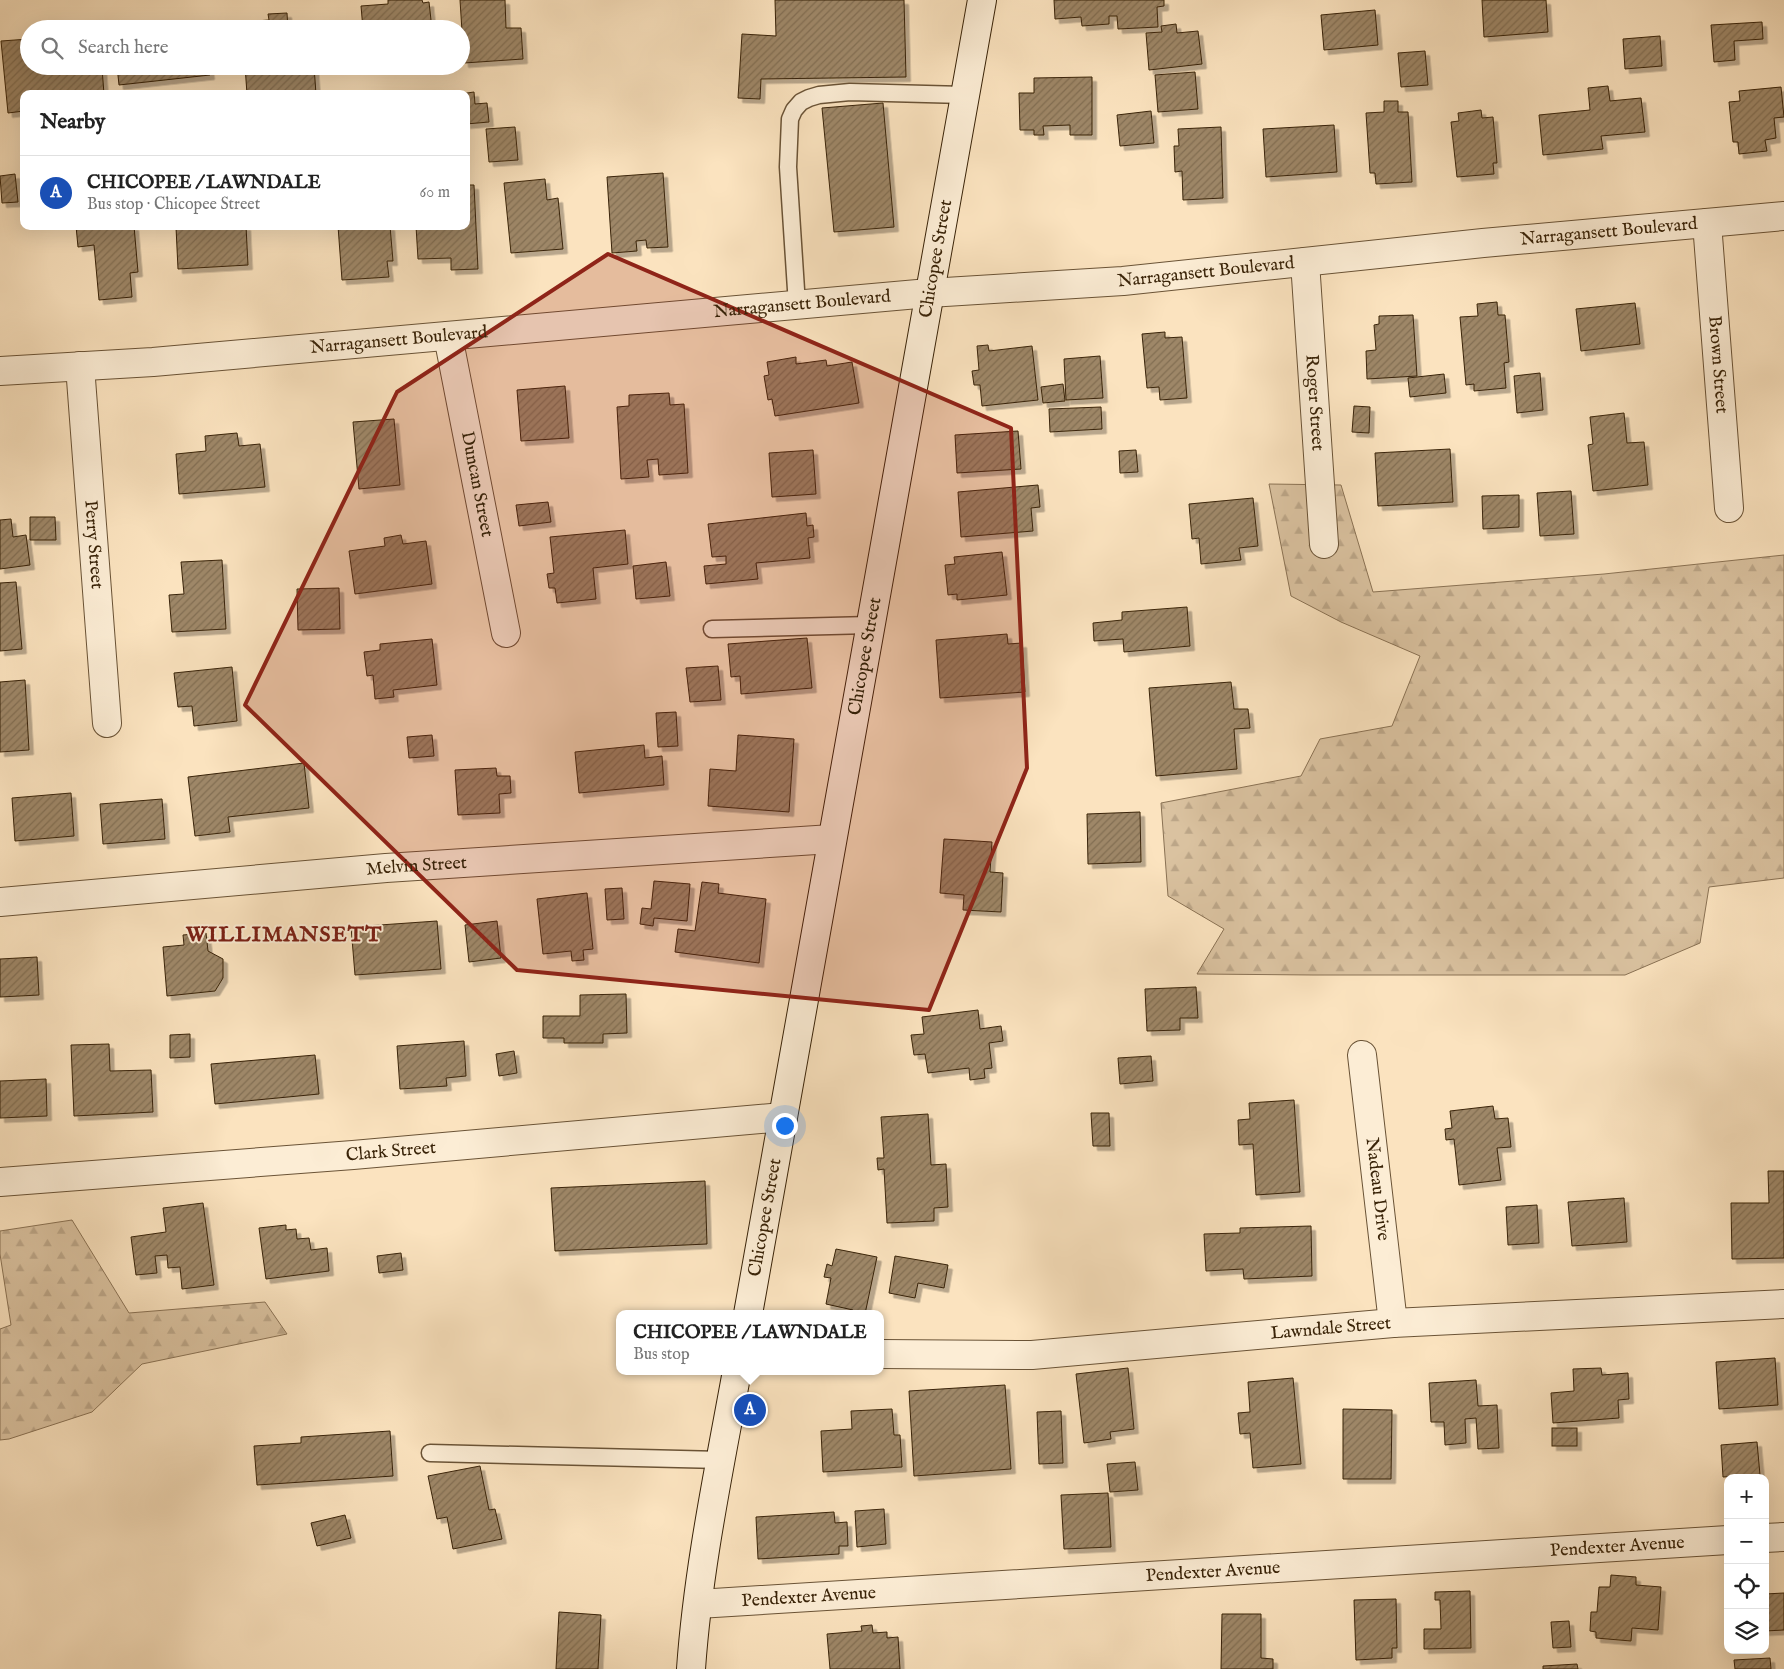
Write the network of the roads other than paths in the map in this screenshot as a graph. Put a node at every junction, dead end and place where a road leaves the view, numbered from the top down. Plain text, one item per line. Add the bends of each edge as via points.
1 (982, 0) edge
2 (964, 95) junction
3 (1784, 216) edge
4 (1707, 223) junction
5 (1305, 262) junction
6 (929, 293) junction
7 (797, 305) junction
8 (448, 336) junction
9 (80, 366) junction
10 (0, 371) edge
11 (1729, 508) dead end
12 (1324, 544) dead end
13 (870, 625) junction
14 (712, 629) dead end
15 (506, 633) dead end
16 (107, 723) dead end
17 (832, 839) junction
18 (0, 902) edge
19 (1362, 1055) dead end
20 (782, 1117) junction
21 (0, 1182) edge
22 (1784, 1304) edge
23 (749, 1310) edge
24 (1393, 1323) junction
25 (884, 1354) edge
26 (736, 1375) edge
27 (430, 1453) dead end
28 (721, 1460) junction
29 (1784, 1537) edge
30 (1769, 1538) edge
31 (1724, 1540) edge
32 (698, 1604) junction
33 (691, 1669) edge

1 - 2 street, Chicopee Street
2 - 6 street, Chicopee Street
2 - 7 lane via 850,92 809,98 794,110 790,119 788,167
3 - 4 street, Narragansett Boulevard
4 - 5 street, Narragansett Boulevard
4 - 11 street, Brown Street
5 - 6 street, Narragansett Boulevard via 1123,282
5 - 12 street, Roger Street
6 - 7 street, Narragansett Boulevard
6 - 13 street, Chicopee Street
7 - 8 street, Narragansett Boulevard
8 - 9 street, Narragansett Boulevard
8 - 15 street, Duncan Street
9 - 10 street, Narragansett Boulevard
9 - 16 street, Perry Street
13 - 14 lane
13 - 17 street, Chicopee Street
17 - 18 street, Melvin Street via 386,868
17 - 20 street, Chicopee Street
19 - 24 street, Nadeau Drive
20 - 21 street, Clark Street
20 - 23 street, Chicopee Street
22 - 24 street, Lawndale Street
24 - 25 street, Lawndale Street via 1032,1355
26 - 28 street
27 - 28 lane
28 - 32 street
29 - 30 street
31 - 32 street, Pendexter Avenue
32 - 33 street

